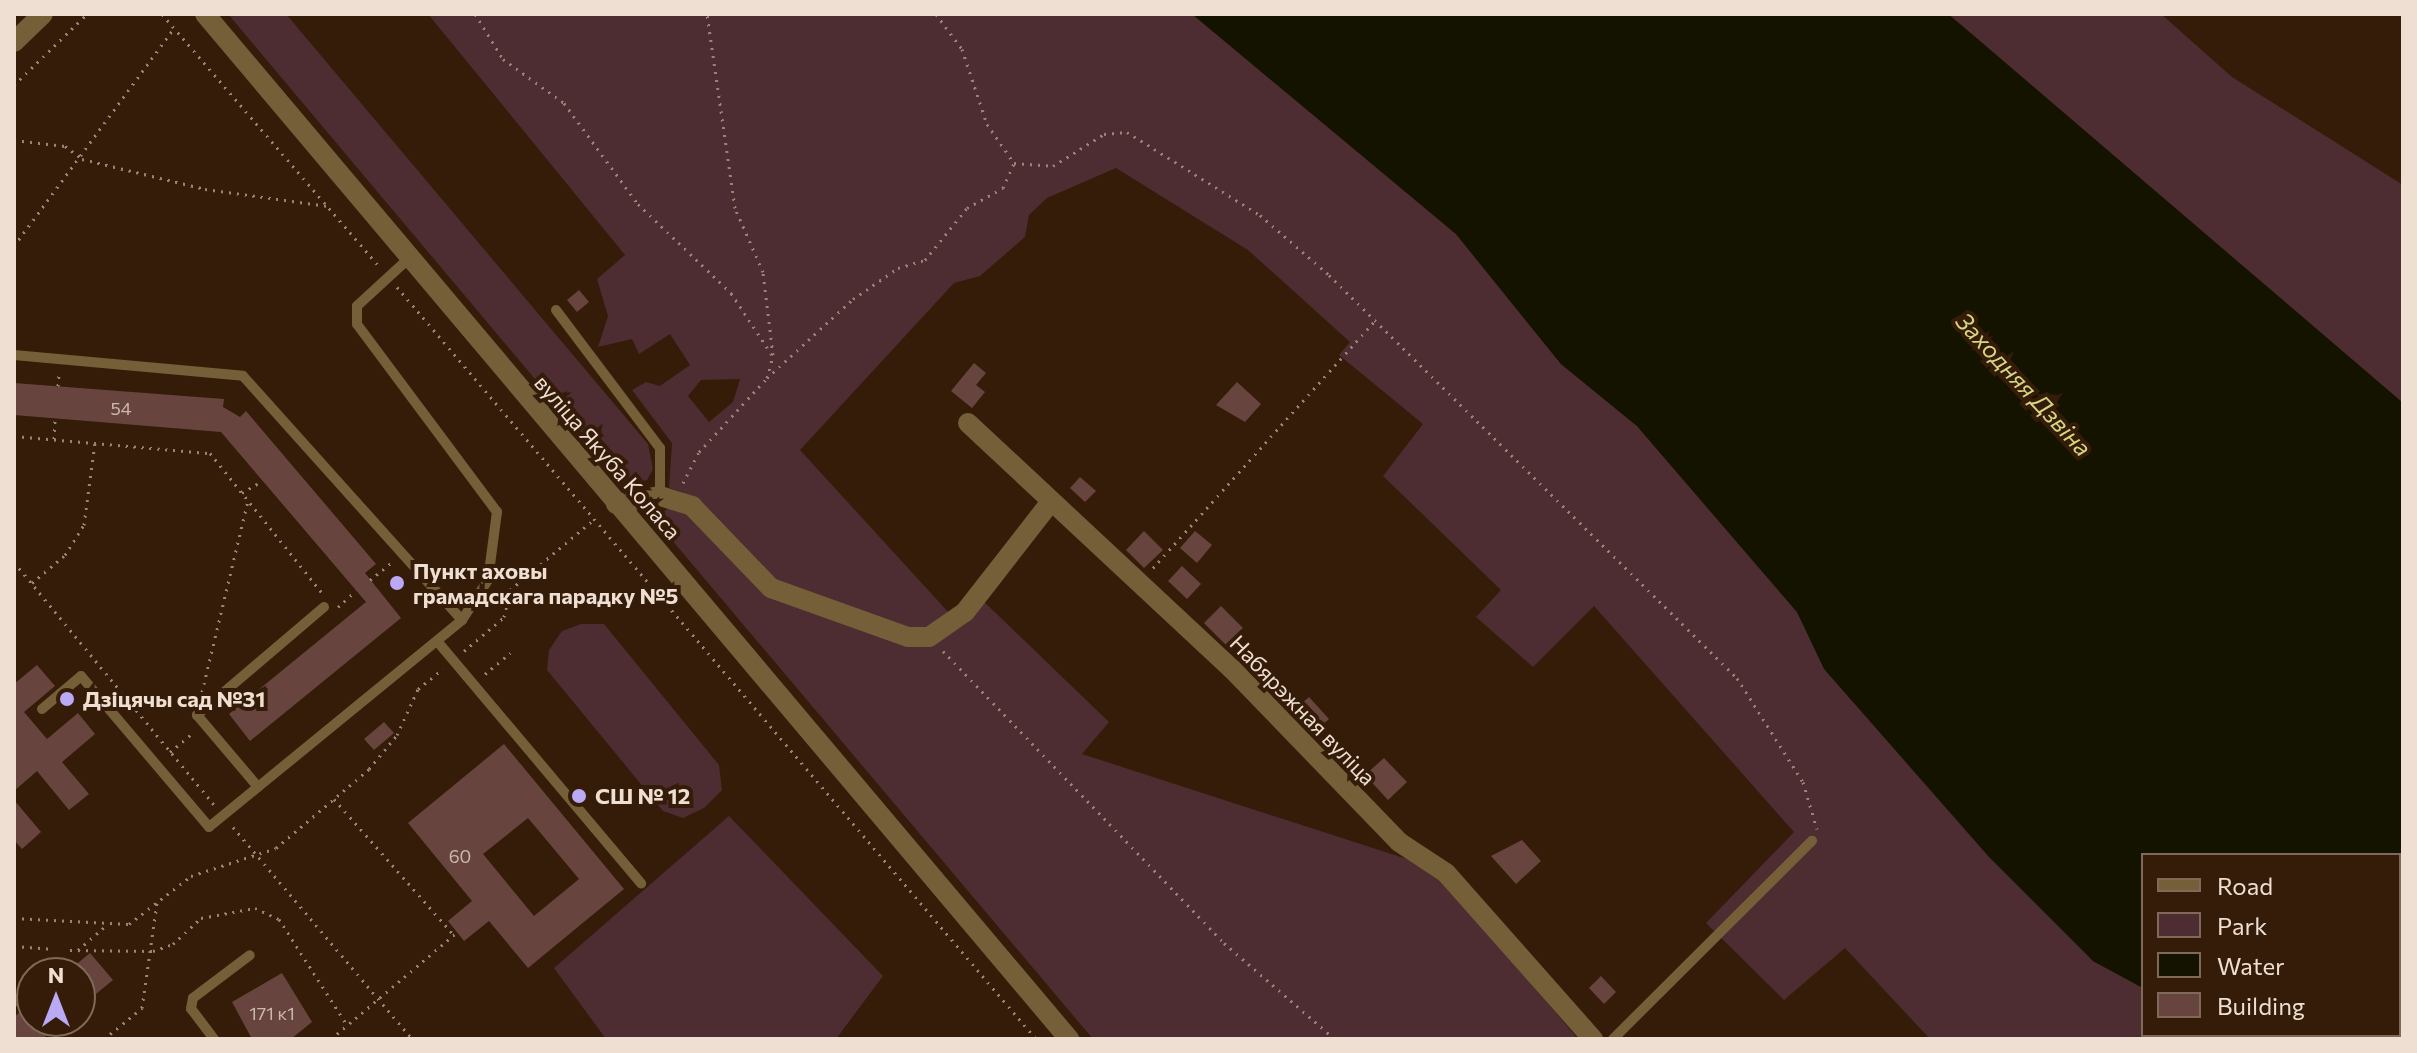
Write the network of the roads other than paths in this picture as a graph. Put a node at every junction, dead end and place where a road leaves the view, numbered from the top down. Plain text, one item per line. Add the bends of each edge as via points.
1 (43, 14) edge
2 (205, 14) edge
3 (14, 42) edge
4 (407, 260) junction
5 (556, 310) dead end
6 (14, 355) edge
7 (968, 423) dead end
8 (667, 498) junction
9 (1050, 503) junction
10 (616, 504) junction
11 (324, 607) dead end
12 (462, 620) junction
13 (437, 641) junction
14 (42, 709) dead end
15 (258, 787) junction
16 (1816, 837) road end
17 (641, 883) dead end
18 (250, 955) dead end
19 (214, 1039) edge
20 (1069, 1039) edge
21 (1593, 1039) edge
22 (1613, 1039) edge

1 - 3 street
2 - 4 street, вуліца Якуба Коласа
4 - 10 street, вуліца Якуба Коласа
4 - 12 lane via 357,306 357,324 497,512 488,580
5 - 8 lane via 660,448
6 - 12 lane via 243,376
7 - 9 street, Набярэжная вуліца
8 - 9 street via 692,506 771,588 908,637 929,637 965,612
8 - 10 street
9 - 21 street, Набярэжная вуліца via 1140,583 1399,842 1446,873
10 - 20 street, вуліца Якуба Коласа
11 - 15 lane via 200,719
12 - 13 lane
13 - 15 lane
13 - 17 lane
14 - 15 lane via 81,676 209,827
16 - 22 lane
18 - 19 lane via 193,998 191,1009

